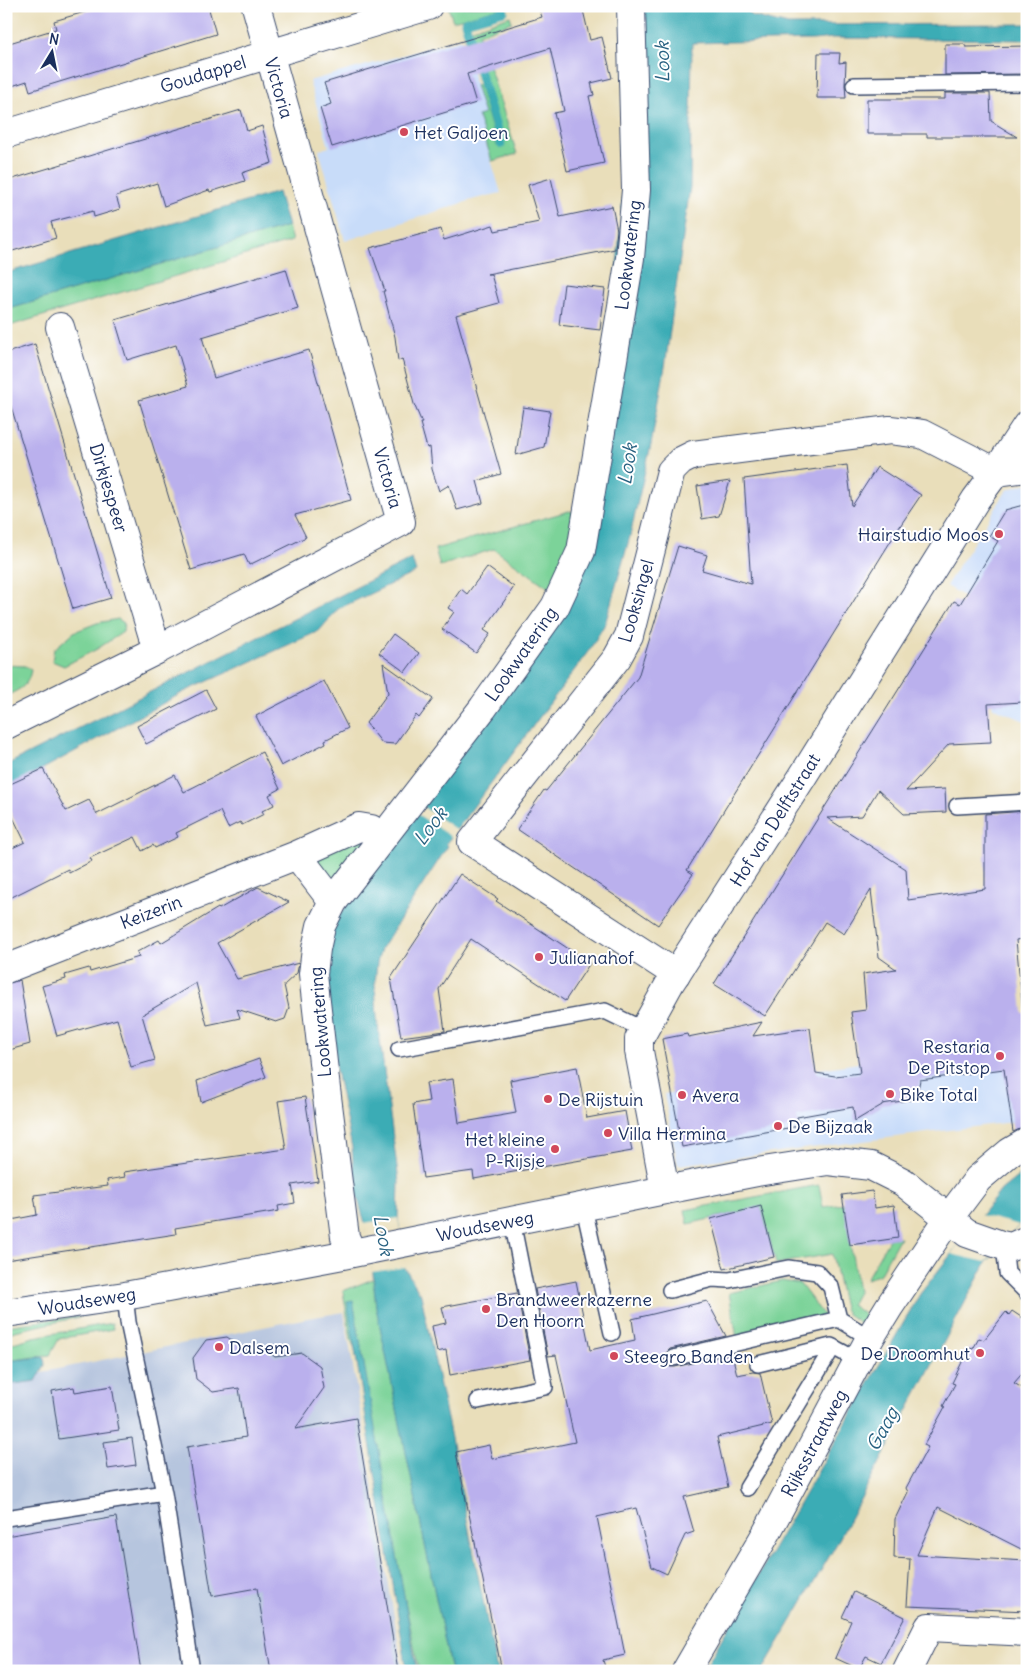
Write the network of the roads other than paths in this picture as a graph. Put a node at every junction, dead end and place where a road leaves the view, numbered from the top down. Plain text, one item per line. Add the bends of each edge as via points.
1 (256, 6) edge
2 (428, 6) edge
3 (631, 6) edge
4 (269, 54) junction
5 (1027, 83) edge
6 (854, 85) dead end
7 (6, 134) edge
8 (60, 327) dead end
9 (1027, 425) edge
10 (1027, 468) edge
11 (996, 472) junction
12 (157, 650) junction
13 (6, 725) edge
14 (1027, 802) edge
15 (957, 806) dead end
16 (384, 836) junction
17 (297, 855) junction
18 (333, 902) junction
19 (6, 969) edge
20 (676, 974) junction
21 (644, 1030) junction
22 (399, 1049) dead end
23 (1027, 1142) edge
24 (665, 1190) junction
25 (584, 1208) junction
26 (512, 1221) junction
27 (958, 1226) junction
28 (1011, 1244) edge
29 (360, 1252) junction
30 (670, 1290) dead end
31 (1027, 1292) edge
32 (125, 1296) junction
33 (6, 1313) edge
34 (839, 1319) junction
35 (612, 1333) dead end
36 (833, 1346) junction
37 (863, 1349) junction
38 (673, 1358) dead end
39 (758, 1364) dead end
40 (478, 1401) dead end
41 (746, 1488) dead end
42 (164, 1493) junction
43 (6, 1518) edge
44 (1027, 1632) edge
45 (192, 1671) edge
46 (686, 1671) edge
47 (907, 1671) edge

1 - 4 street, Victoria
2 - 4 street, Goudappel
3 - 16 street, Lookwatering via 636,190 630,258 581,551 555,607 483,708
4 - 7 street, Goudappel
4 - 12 street, Victoria via 401,522
5 - 6 lane
8 - 12 street, Dirkjespeer
9 - 11 street, Hof van Delftstraat
10 - 11 street
11 - 20 street, Hof van Delftstraat
11 - 20 street, Looksingel via 922,434 890,430 693,455 671,471 629,636 617,658 472,842
12 - 13 street, Victoria
14 - 15 lane
16 - 17 street, Keizerin via 359,827
16 - 18 street, Lookwatering
17 - 18 street
17 - 19 street, Keizerin
18 - 29 street, Lookwatering via 321,926 313,974 345,1237
20 - 21 street, Hof van Delftstraat
21 - 22 lane via 605,1011
21 - 24 street, Hof van Delftstraat via 639,1051
23 - 27 street, Rijksstraatweg via 978,1179
24 - 25 street, Woudseweg
24 - 27 street, Woudseweg via 828,1161 872,1166 903,1182
25 - 26 street, Woudseweg
25 - 35 lane
26 - 29 street, Woudseweg
26 - 40 lane via 545,1387
27 - 28 street, Woudseweg
27 - 37 street, Rijksstraatweg via 889,1307
28 - 31 lane via 1007,1273
29 - 32 street, Woudseweg
30 - 34 lane via 712,1279 729,1280 788,1268 817,1272 831,1287
32 - 33 street, Woudseweg
32 - 42 lane
34 - 37 lane
34 - 38 lane
36 - 37 lane
36 - 39 lane
36 - 41 lane
37 - 46 street, Rijksstraatweg via 767,1532
42 - 43 lane
42 - 45 lane
44 - 47 street via 929,1627

